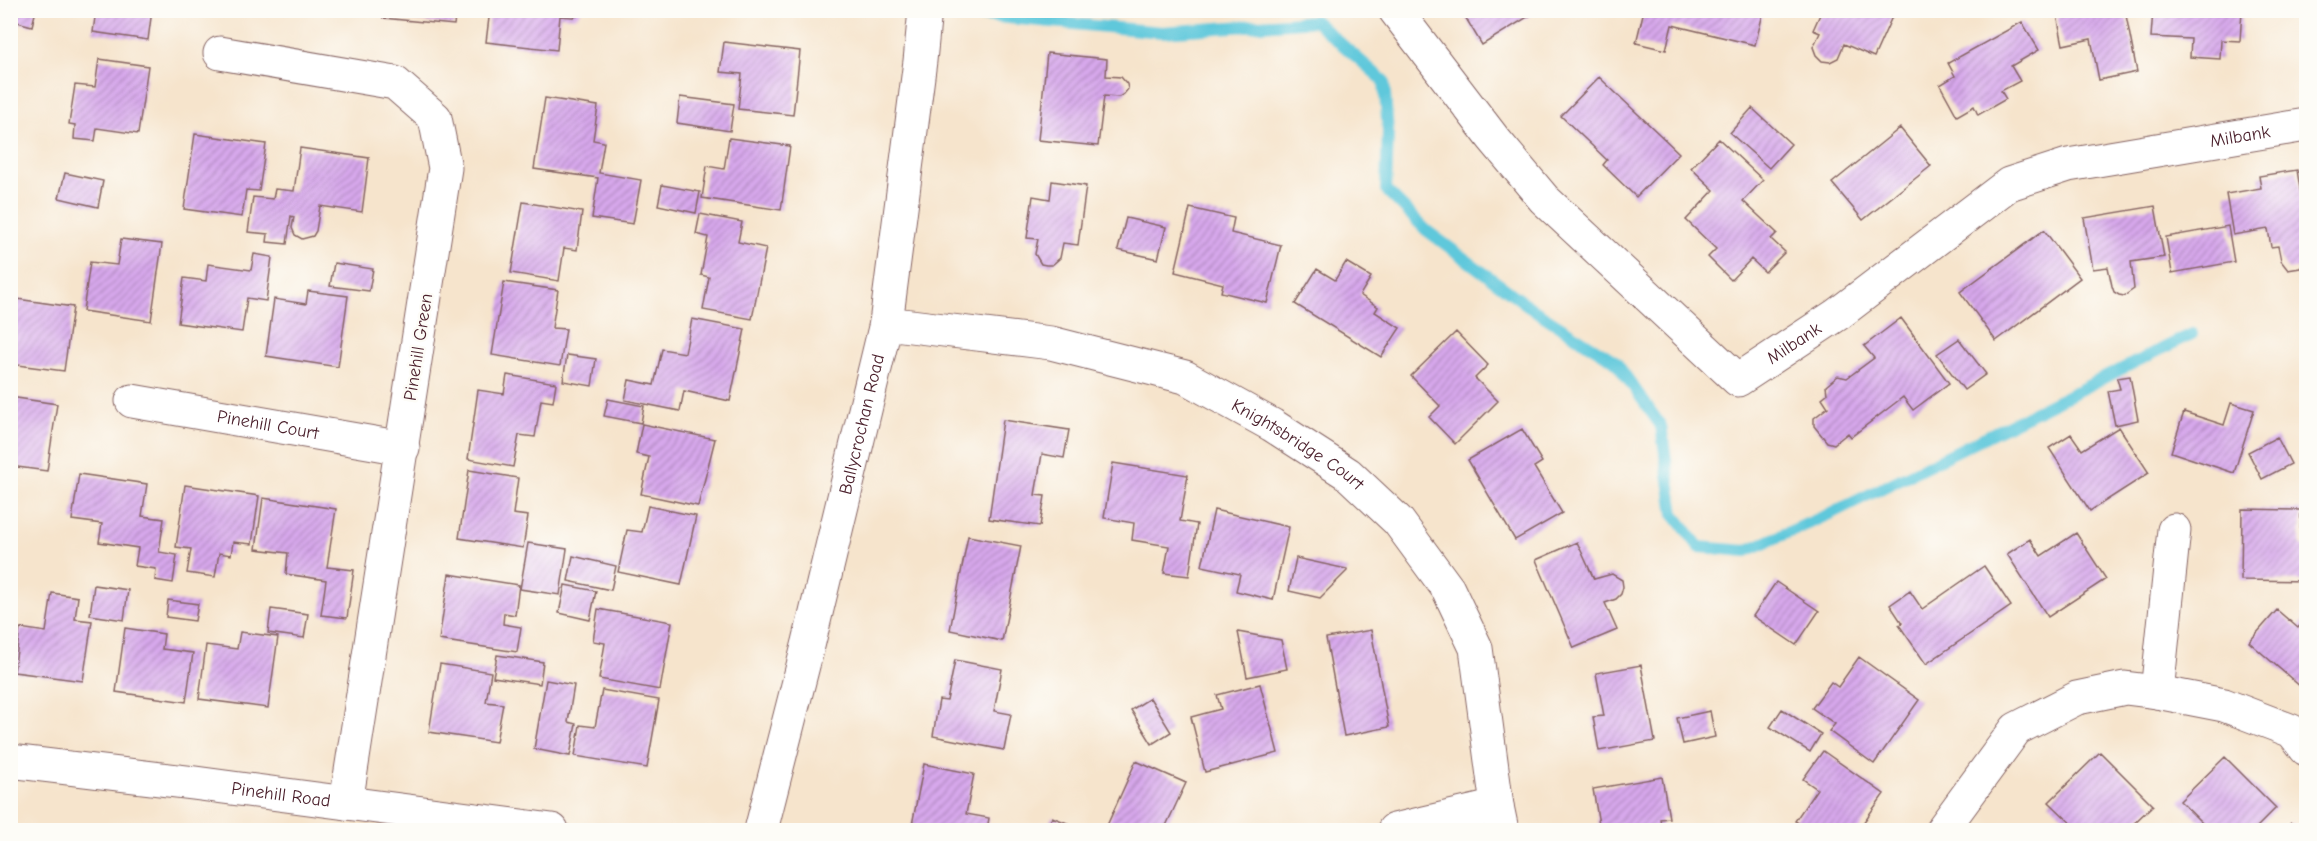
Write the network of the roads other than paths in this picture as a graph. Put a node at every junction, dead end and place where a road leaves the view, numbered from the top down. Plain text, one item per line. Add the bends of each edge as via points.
1 (925, 10) edge
2 (1395, 10) edge
3 (220, 53) dead end
4 (2307, 125) edge
5 (886, 322) junction
6 (132, 401) dead end
7 (403, 448) junction
8 (2174, 530) dead end
9 (2157, 692) junction
10 (2307, 749) edge
11 (10, 761) edge
12 (346, 803) junction
13 (1499, 818) edge
14 (552, 831) edge
15 (761, 831) edge
16 (1394, 831) edge
17 (1942, 831) edge

1 - 5 street, Ballycrochan Road
2 - 4 street, Milbank via 1544,199 1738,380 1838,314 2009,184 2068,165
3 - 7 street, Pinehill Green via 395,83 435,118 445,168
5 - 13 street, Knightsbridge Court via 1051,343 1185,377 1272,425 1348,474 1404,529 1448,589 1476,648
5 - 15 street, Ballycrochan Road
6 - 7 street, Pinehill Court
7 - 12 street, Pinehill Green
8 - 9 street
9 - 10 street via 2224,705 2261,717 2292,731
9 - 17 street via 2126,688 2077,698 2016,729
11 - 12 street, Pinehill Road
12 - 14 street, Pinehill Road
13 - 16 street, Knightsbridge Court

